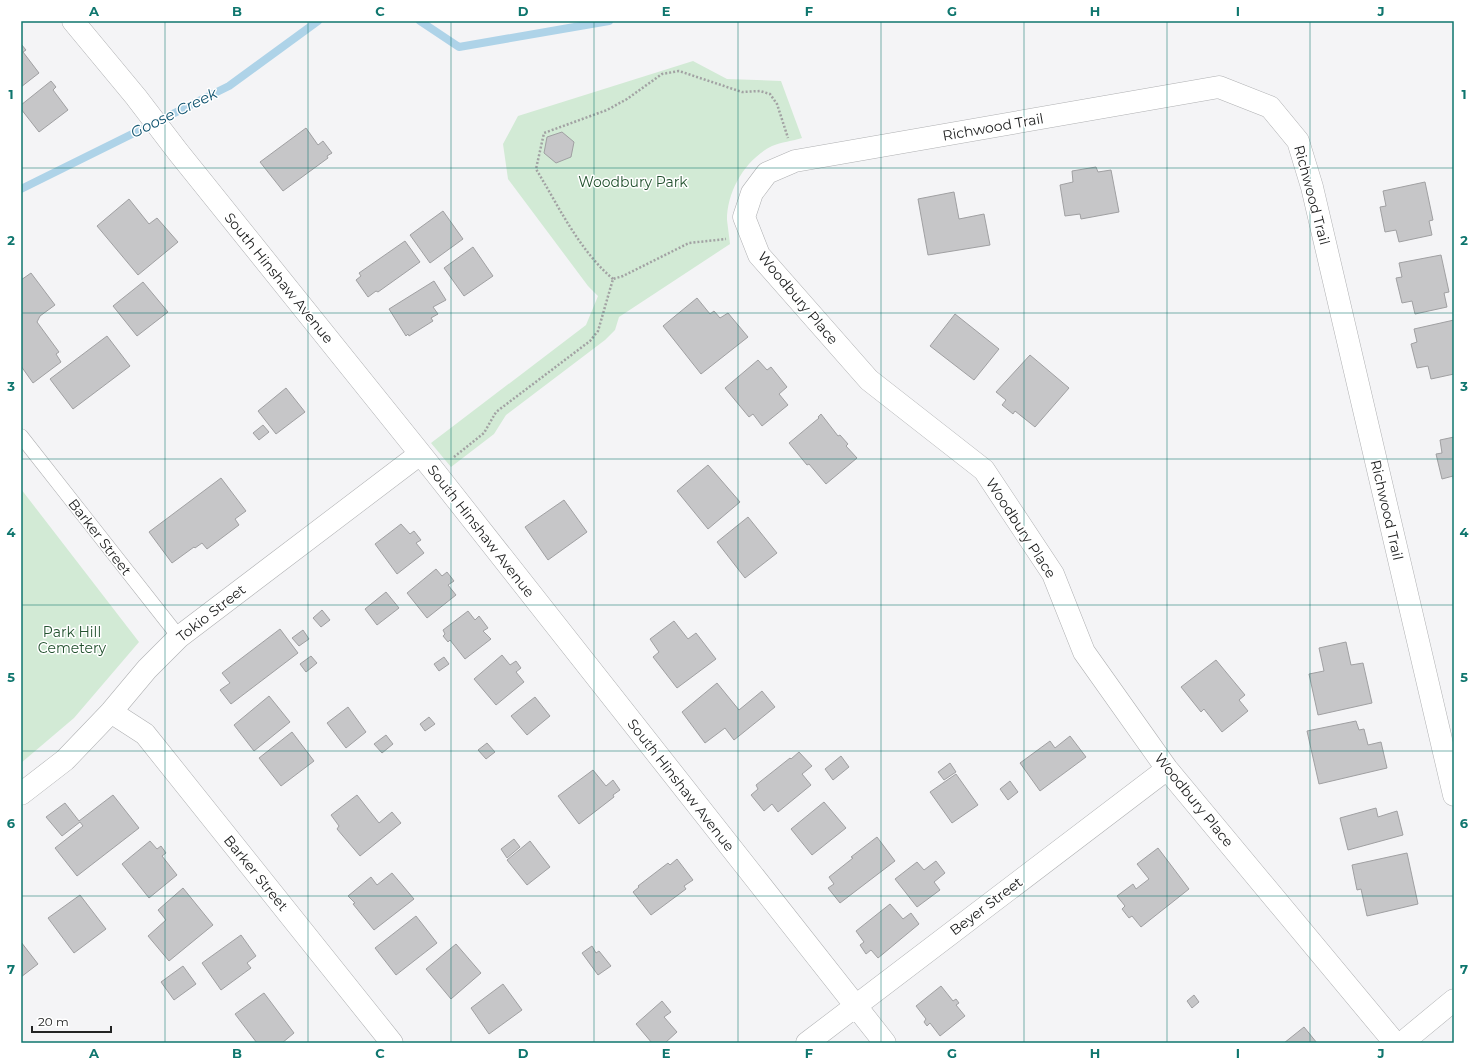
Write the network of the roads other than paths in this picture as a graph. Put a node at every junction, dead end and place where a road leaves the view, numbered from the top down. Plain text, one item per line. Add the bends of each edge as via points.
1 (73, 21) edge
2 (752, 193) joint
3 (21, 436) edge
4 (420, 454) junction
5 (179, 637) junction
6 (111, 712) junction
7 (1167, 769) junction
8 (21, 794) edge
9 (1454, 795) edge
10 (1454, 1000) edge
11 (855, 1005) junction
12 (392, 1043) edge
13 (806, 1043) edge
14 (885, 1043) edge
15 (1395, 1043) edge
16 (1402, 1043) edge

1 - 4 street, South Hinshaw Avenue
2 - 7 street, Woodbury Place via 744,217 759,255 869,380 984,470 1053,574 1084,652
2 - 9 street, Richwood Trail via 767,173 795,161 1219,87 1270,107 1298,141 1312,187
3 - 5 lane, Barker Street
4 - 5 street, Tokio Street
4 - 11 street, South Hinshaw Avenue
5 - 6 street, Tokio Street via 147,669
6 - 8 street, Tokio Street via 65,760
6 - 12 street, Barker Street via 145,734
7 - 11 street, Beyer Street
7 - 15 street, Woodbury Place
10 - 16 street
11 - 13 street, Beyer Street
11 - 14 street, South Hinshaw Avenue

